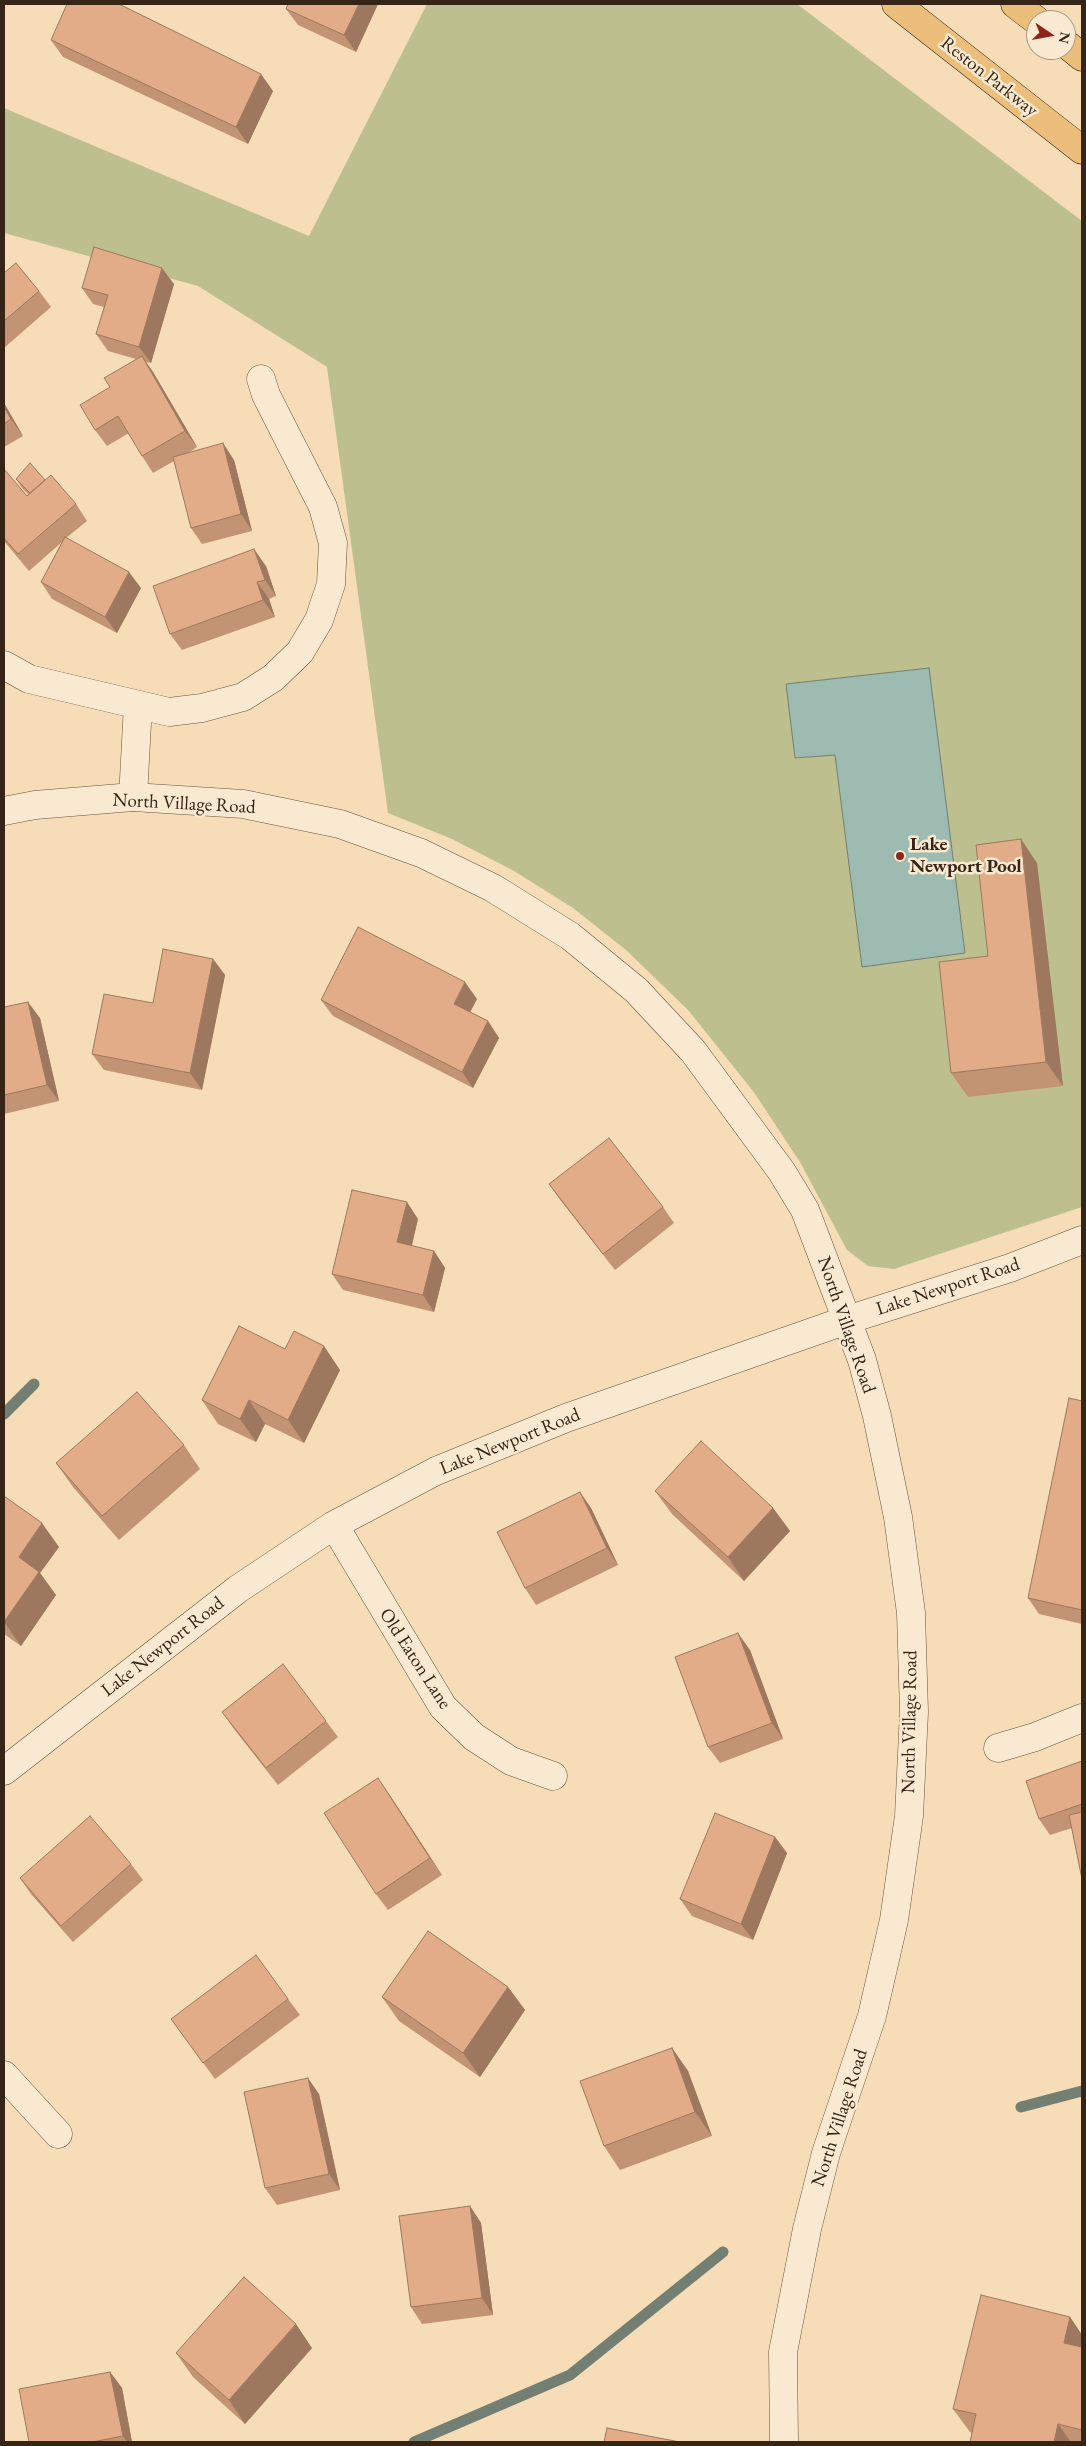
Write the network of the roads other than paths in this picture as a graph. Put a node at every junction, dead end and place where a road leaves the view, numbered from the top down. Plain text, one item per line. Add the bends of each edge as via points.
1 (896, 4) edge
2 (1015, 4) edge
3 (1026, 12) edge
4 (1082, 150) edge
5 (260, 379) dead end
6 (4, 665) edge
7 (138, 706) junction
8 (133, 797) junction
9 (4, 811) edge
10 (1082, 1240) edge
11 (847, 1320) junction
12 (334, 1525) junction
13 (1082, 1718) edge
14 (998, 1748) dead end
15 (4, 1771) edge
16 (553, 1776) dead end
17 (4, 2075) edge
18 (58, 2134) dead end
19 (784, 2442) edge

1 - 4 main road, Reston Parkway
2 - 3 main road
5 - 7 street via 323,507 333,543 331,584 319,620 300,652 273,678 242,697 202,708 169,712
6 - 7 street via 28,679
7 - 8 street
8 - 9 street, North Village Road via 35,805
8 - 11 street, North Village Road via 243,804 340,824 421,853 493,888 570,936 636,990 693,1051 782,1172 805,1210
10 - 11 street, Lake Newport Road via 1010,1268
11 - 12 street, Lake Newport Road via 566,1418 436,1471
11 - 19 street, North Village Road via 867,1379 898,1517 911,1613 914,1712 909,1816 892,1930 872,2016 826,2153 807,2229 783,2352
12 - 15 street, Lake Newport Road via 238,1589
12 - 16 street, Old Eaton Lane via 443,1707 474,1737 511,1761
13 - 14 street
17 - 18 street

